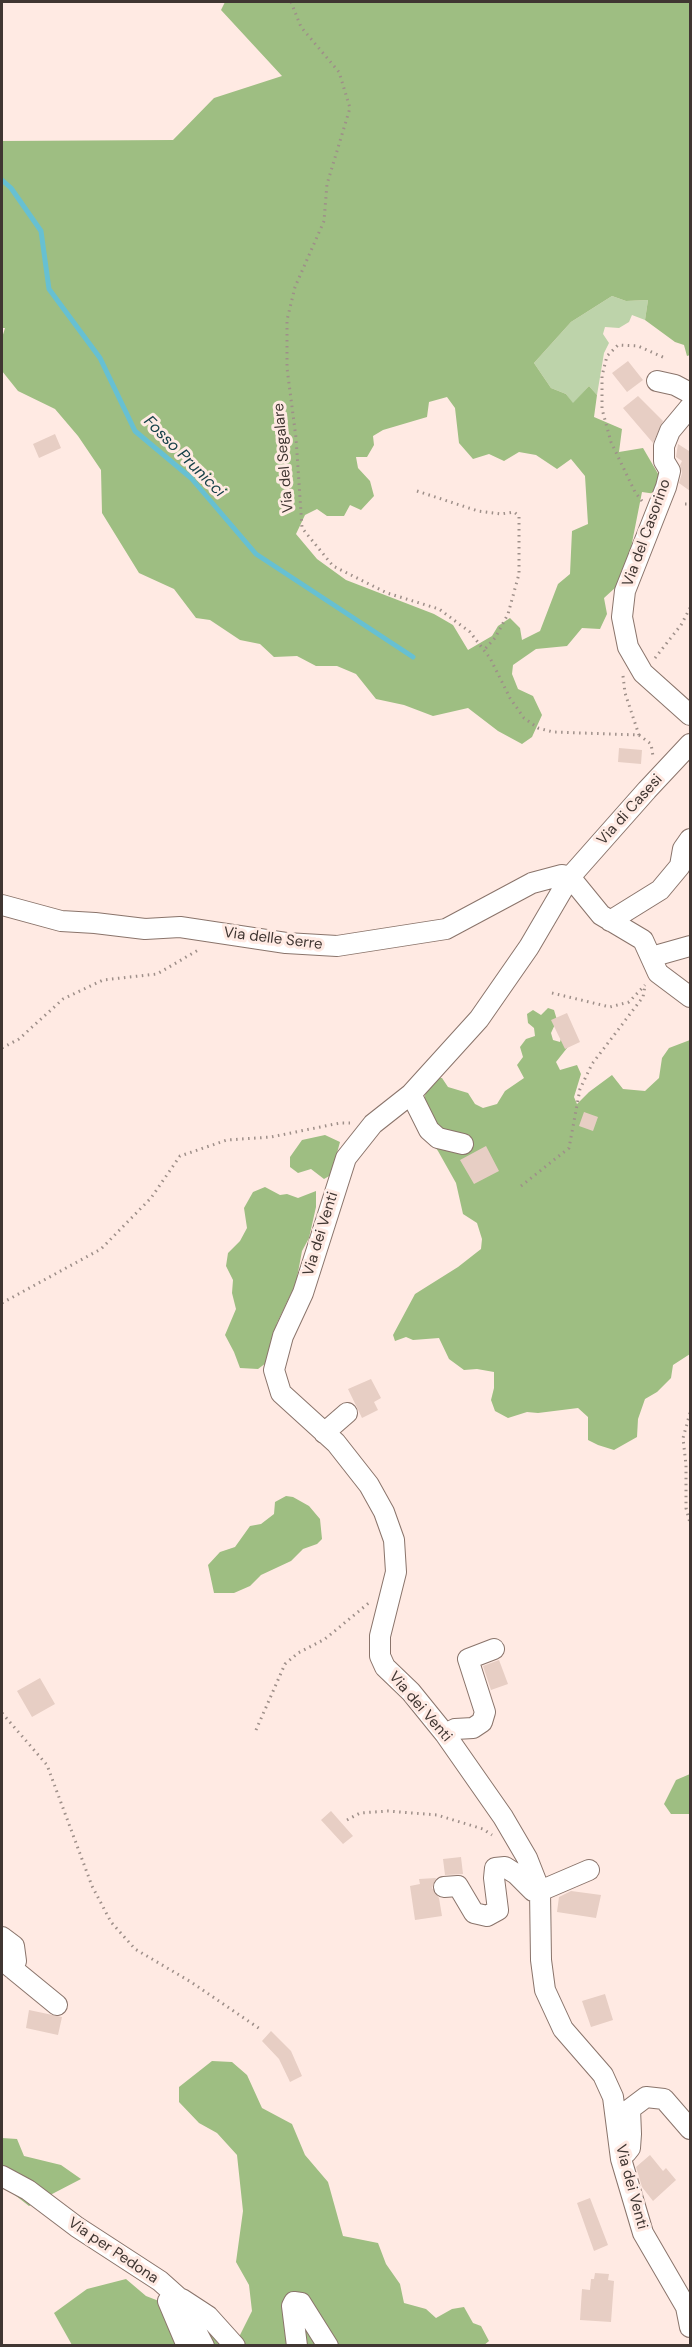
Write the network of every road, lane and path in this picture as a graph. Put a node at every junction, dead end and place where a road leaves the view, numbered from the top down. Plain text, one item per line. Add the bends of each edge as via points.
1 (291, 2) edge
2 (665, 358) dead end
3 (657, 381) dead end
4 (690, 393) edge
5 (690, 407) edge
6 (417, 491) dead end
7 (685, 504) dead end
8 (690, 504) edge
9 (653, 517) junction
10 (690, 608) edge
11 (484, 650) junction
12 (643, 673) junction
13 (690, 715) edge
14 (690, 744) edge
15 (647, 790) junction
16 (690, 839) edge
17 (570, 877) junction
18 (2, 905) edge
19 (610, 921) junction
20 (206, 946) dead end
21 (690, 946) edge
22 (651, 957) junction
23 (552, 993) dead end
24 (690, 997) edge
25 (2, 1047) edge
26 (411, 1095) junction
27 (373, 1124) junction
28 (463, 1144) dead end
29 (521, 1186) dead end
30 (2, 1303) edge
31 (348, 1413) dead end
32 (690, 1413) edge
33 (324, 1433) junction
34 (690, 1523) edge
35 (389, 1598) junction
36 (495, 1649) dead end
37 (2, 1713) edge
38 (256, 1730) dead end
39 (445, 1734) junction
40 (347, 1820) dead end
41 (501, 1840) dead end
42 (589, 1870) dead end
43 (444, 1887) dead end
44 (540, 1892) junction
45 (2, 1937) edge
46 (7, 1965) edge
47 (57, 2005) dead end
48 (260, 2029) dead end
49 (690, 2129) edge
50 (621, 2159) junction
51 (2, 2176) edge
52 (160, 2282) junction
53 (179, 2298) junction
54 (690, 2327) edge
55 (187, 2346) edge
56 (204, 2346) edge
57 (235, 2346) edge
58 (297, 2346) edge
59 (328, 2346) edge

1 - 11 path, Via del Segalare via 301,27 339,72 350,108 327,184 324,221 286,320 286,368 302,528 333,566 387,593 439,609 470,632
2 - 9 path via 638,346 618,345 607,356 602,376 602,409 611,442 635,492
3 - 4 street
5 - 9 street, Via del Casorino via 670,430 664,446 664,461 670,471
6 - 11 path via 478,512 514,512 519,516 519,574 508,614
7 - 8 path
9 - 12 street, Via del Casorino via 625,591 622,617 628,647
10 - 12 path
11 - 15 path, Via del Segalare via 524,718 537,728 639,735 651,744 653,775
12 - 13 street, Via del Casorino
14 - 15 street, Via di Casesi
15 - 17 street, Via di Casesi
16 - 19 street via 683,849 680,866 660,890
17 - 18 street, Via delle Serre via 562,875 532,883 446,929 337,946 286,943 180,927 145,929 61,921
17 - 19 street
17 - 26 street, Via dei Venti via 480,1019
19 - 22 street via 643,940
20 - 25 path via 157,974 103,980 63,999 19,1039
21 - 22 street
22 - 24 street via 658,973
23 - 29 path via 610,1007 629,1002 646,981 644,997 592,1064 580,1089 569,1148
26 - 27 street, Via dei Venti
26 - 28 street via 429,1130 438,1138
27 - 30 path via 340,1123 271,1137 227,1140 180,1156 151,1198 101,1249
27 - 33 street, Via dei Venti via 345,1158 303,1293 283,1336 274,1370 281,1393
31 - 33 street
32 - 34 path via 683,1437
33 - 35 street, Via dei Venti via 369,1485 384,1512 394,1540 396,1572
35 - 38 path via 371,1602 325,1640 285,1664
35 - 39 street, Via dei Venti via 380,1636 380,1656 385,1667
36 - 39 street via 468,1659 485,1712 482,1722
37 - 48 path via 47,1765 92,1886 111,1922 135,1949
39 - 44 street, Via dei Venti via 503,1817 527,1858
40 - 41 path via 369,1812 437,1815 483,1829
42 - 44 street
43 - 44 street via 458,1886 474,1914 487,1916 498,1910 495,1868 505,1867 533,1891
44 - 50 street, Via dei Venti via 545,1990 563,2029 603,2075 613,2097
45 - 46 street via 14,1946 16,1962
46 - 47 street
49 - 50 street via 664,2098 646,2097 630,2109 630,2148
50 - 54 street, Via dei Venti via 643,2233 686,2307
51 - 52 street, Via per Pedona
52 - 53 street, Via per Pedona
52 - 55 street
53 - 56 street, Via per Pedona
53 - 57 street via 208,2316
58 - 59 street via 294,2302 301,2303

